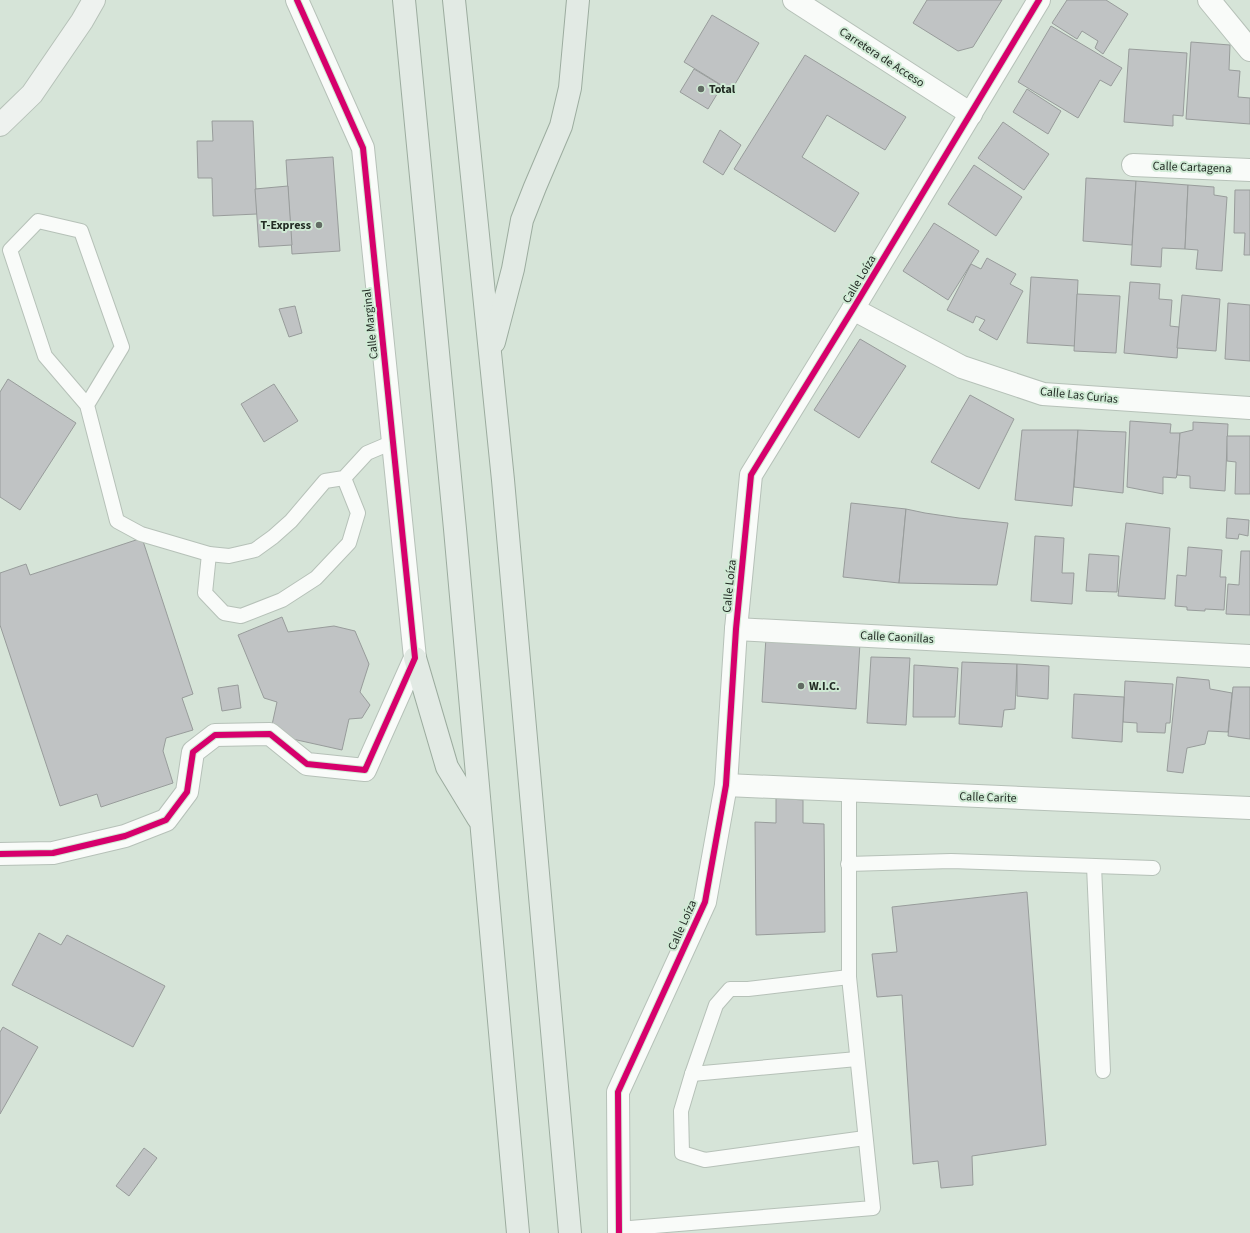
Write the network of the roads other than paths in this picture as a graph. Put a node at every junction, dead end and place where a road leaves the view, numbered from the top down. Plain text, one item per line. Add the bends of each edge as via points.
1 (94, 0) edge
2 (297, 0) edge
3 (404, 0) edge
4 (454, 0) edge
5 (578, 0) edge
6 (794, 0) edge
7 (1039, 0) edge
8 (1209, 0) edge
9 (1250, 50) edge
10 (971, 114) junction
11 (0, 125) edge
12 (1133, 165) dead end
13 (1250, 170) edge
14 (853, 309) junction
15 (490, 357) junction
16 (87, 405) junction
17 (1250, 408) edge
18 (393, 442) junction
19 (344, 478) junction
20 (209, 554) junction
21 (736, 629) junction
22 (1250, 656) edge
23 (415, 658) junction
24 (726, 785) junction
25 (848, 791) junction
26 (1250, 808) edge
27 (481, 822) junction
28 (0, 854) edge
29 (848, 864) junction
30 (1094, 866) junction
31 (1153, 868) dead end
32 (849, 977) junction
33 (857, 1059) junction
34 (1103, 1070) dead end
35 (692, 1074) junction
36 (865, 1138) junction
37 (619, 1231) edge
38 (518, 1233) edge
39 (570, 1233) edge

1 - 11 street via 32,94
2 - 18 street, Calle Marginal via 363,148
3 - 27 main road
4 - 15 main road
5 - 15 main road via 570,88 561,126 522,220 513,269
6 - 10 street, Carretera de Acceso
7 - 10 street, Calle Loíza
8 - 9 street
10 - 14 street, Calle Loíza
12 - 13 street, Calle Cartagena
14 - 17 street, Calle Las Curias via 962,367 1043,394
14 - 21 street, Calle Loíza via 751,474
15 - 39 main road via 504,488
16 - 16 lane via 122,347 81,231 38,221 10,250 45,356
16 - 20 lane via 117,521 141,534
18 - 19 lane via 367,453
18 - 23 street, Calle Marginal
19 - 20 lane via 324,481 291,521 255,550 228,556
19 - 20 lane via 358,513 348,543 316,578 282,600 241,616 224,613 205,593
21 - 22 street, Calle Caonillas
21 - 24 street, Calle Loíza
23 - 27 main road via 447,767
23 - 28 street via 365,770 307,764 270,734 215,735 193,752 188,792 166,820 125,836 53,853
24 - 25 street, Calle Carite
24 - 37 street, Calle Loíza via 705,902 618,1092
25 - 26 street, Calle Carite
25 - 29 lane
27 - 38 main road
29 - 30 lane via 951,861
29 - 32 lane
30 - 31 lane
30 - 34 lane
32 - 33 lane
32 - 35 lane via 730,989 716,1005
33 - 35 lane
33 - 36 lane
35 - 36 lane via 681,1111 682,1153 705,1160
36 - 37 lane via 872,1208

